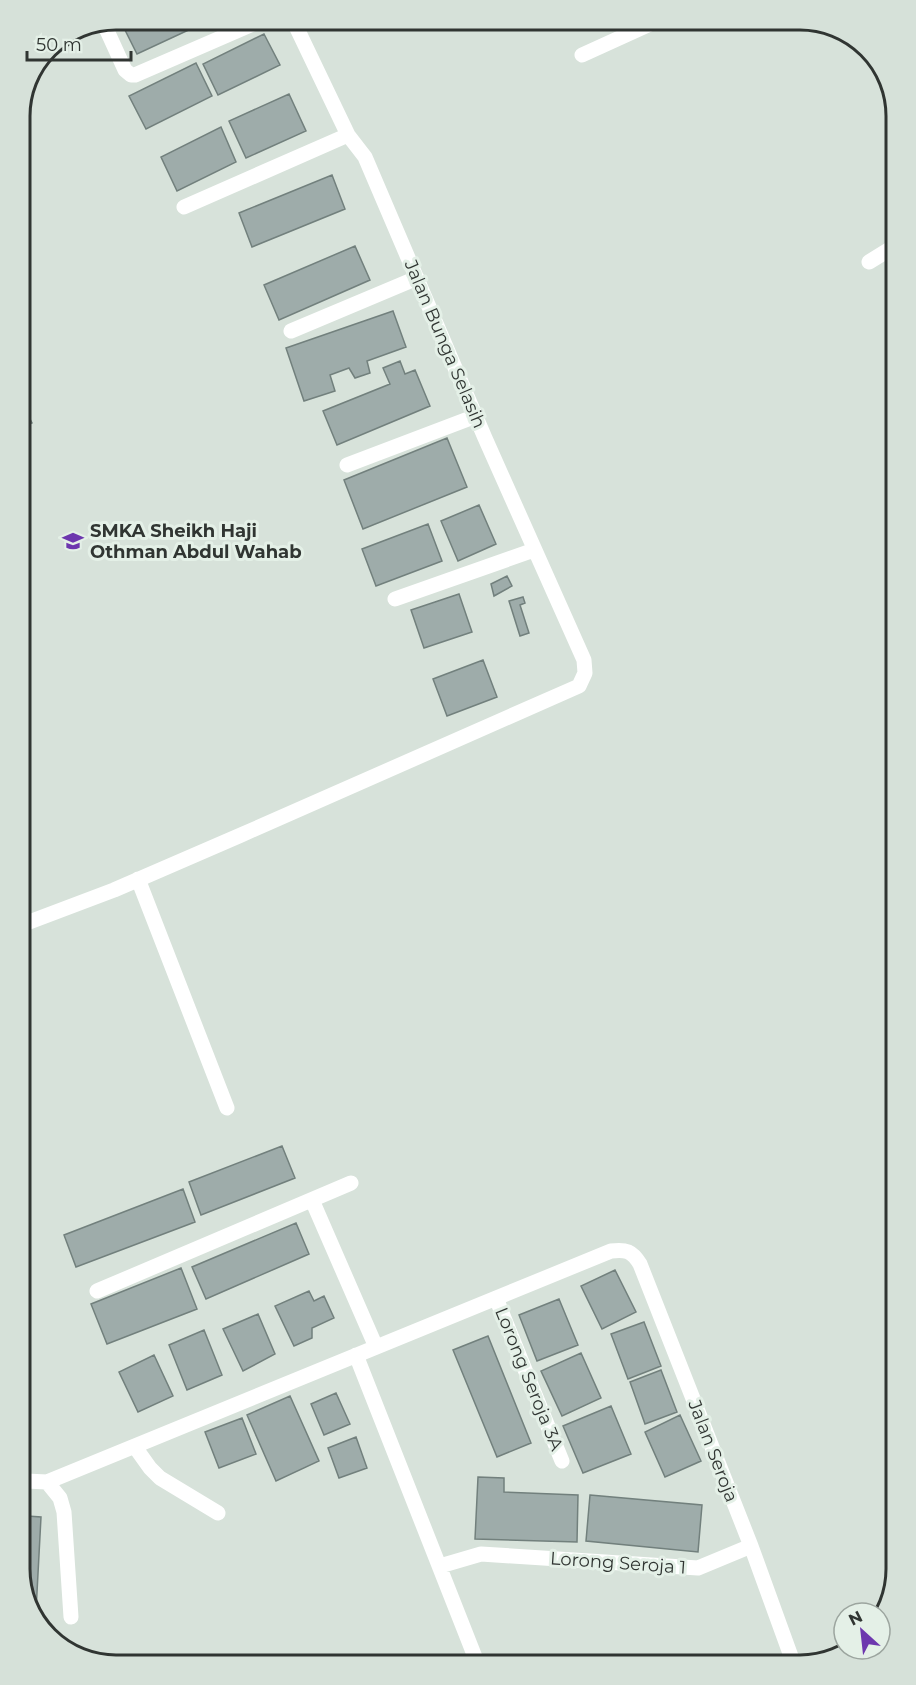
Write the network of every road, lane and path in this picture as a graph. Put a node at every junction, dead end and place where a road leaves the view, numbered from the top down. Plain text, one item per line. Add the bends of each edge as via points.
1 (239, 30) edge
2 (298, 30) edge
3 (638, 30) edge
4 (107, 31) edge
5 (582, 56) dead end
6 (348, 135) junction
7 (184, 207) dead end
8 (886, 251) edge
9 (869, 262) dead end
10 (417, 278) junction
11 (291, 331) dead end
12 (476, 416) junction
13 (347, 465) dead end
14 (534, 550) junction
15 (395, 599) dead end
16 (138, 879) junction
17 (30, 922) edge
18 (227, 1108) dead end
19 (351, 1183) dead end
20 (312, 1200) junction
21 (97, 1291) dead end
22 (495, 1298) junction
23 (376, 1347) junction
24 (356, 1355) junction
25 (135, 1447) junction
26 (562, 1461) dead end
27 (30, 1481) edge
28 (47, 1482) junction
29 (218, 1513) dead end
30 (751, 1546) junction
31 (440, 1566) junction
32 (71, 1617) dead end
33 (474, 1655) edge
34 (791, 1655) edge

1 - 4 street via 135,75 125,70
2 - 6 street, Jalan Bunga Selasih
3 - 5 street
6 - 7 street
6 - 10 street, Jalan Bunga Selasih via 365,158
8 - 9 street
10 - 11 street
10 - 12 street, Jalan Bunga Selasih
12 - 13 street
12 - 14 street, Jalan Bunga Selasih
14 - 15 street
14 - 16 street, Jalan Bunga Selasih via 584,660 585,673 579,686
16 - 17 street
16 - 18 street
19 - 20 street
20 - 21 street
20 - 23 street
22 - 23 street
22 - 26 street, Lorong Seroja 3A
22 - 30 street, Jalan Seroja via 611,1251 634,1254
23 - 24 street
24 - 25 street
24 - 31 street
25 - 28 street
25 - 29 street via 160,1478
27 - 28 street
28 - 32 street via 60,1498 64,1512
30 - 31 street, Lorong Seroja 1 via 698,1568 482,1554
30 - 34 street, Jalan Seroja
31 - 33 street

